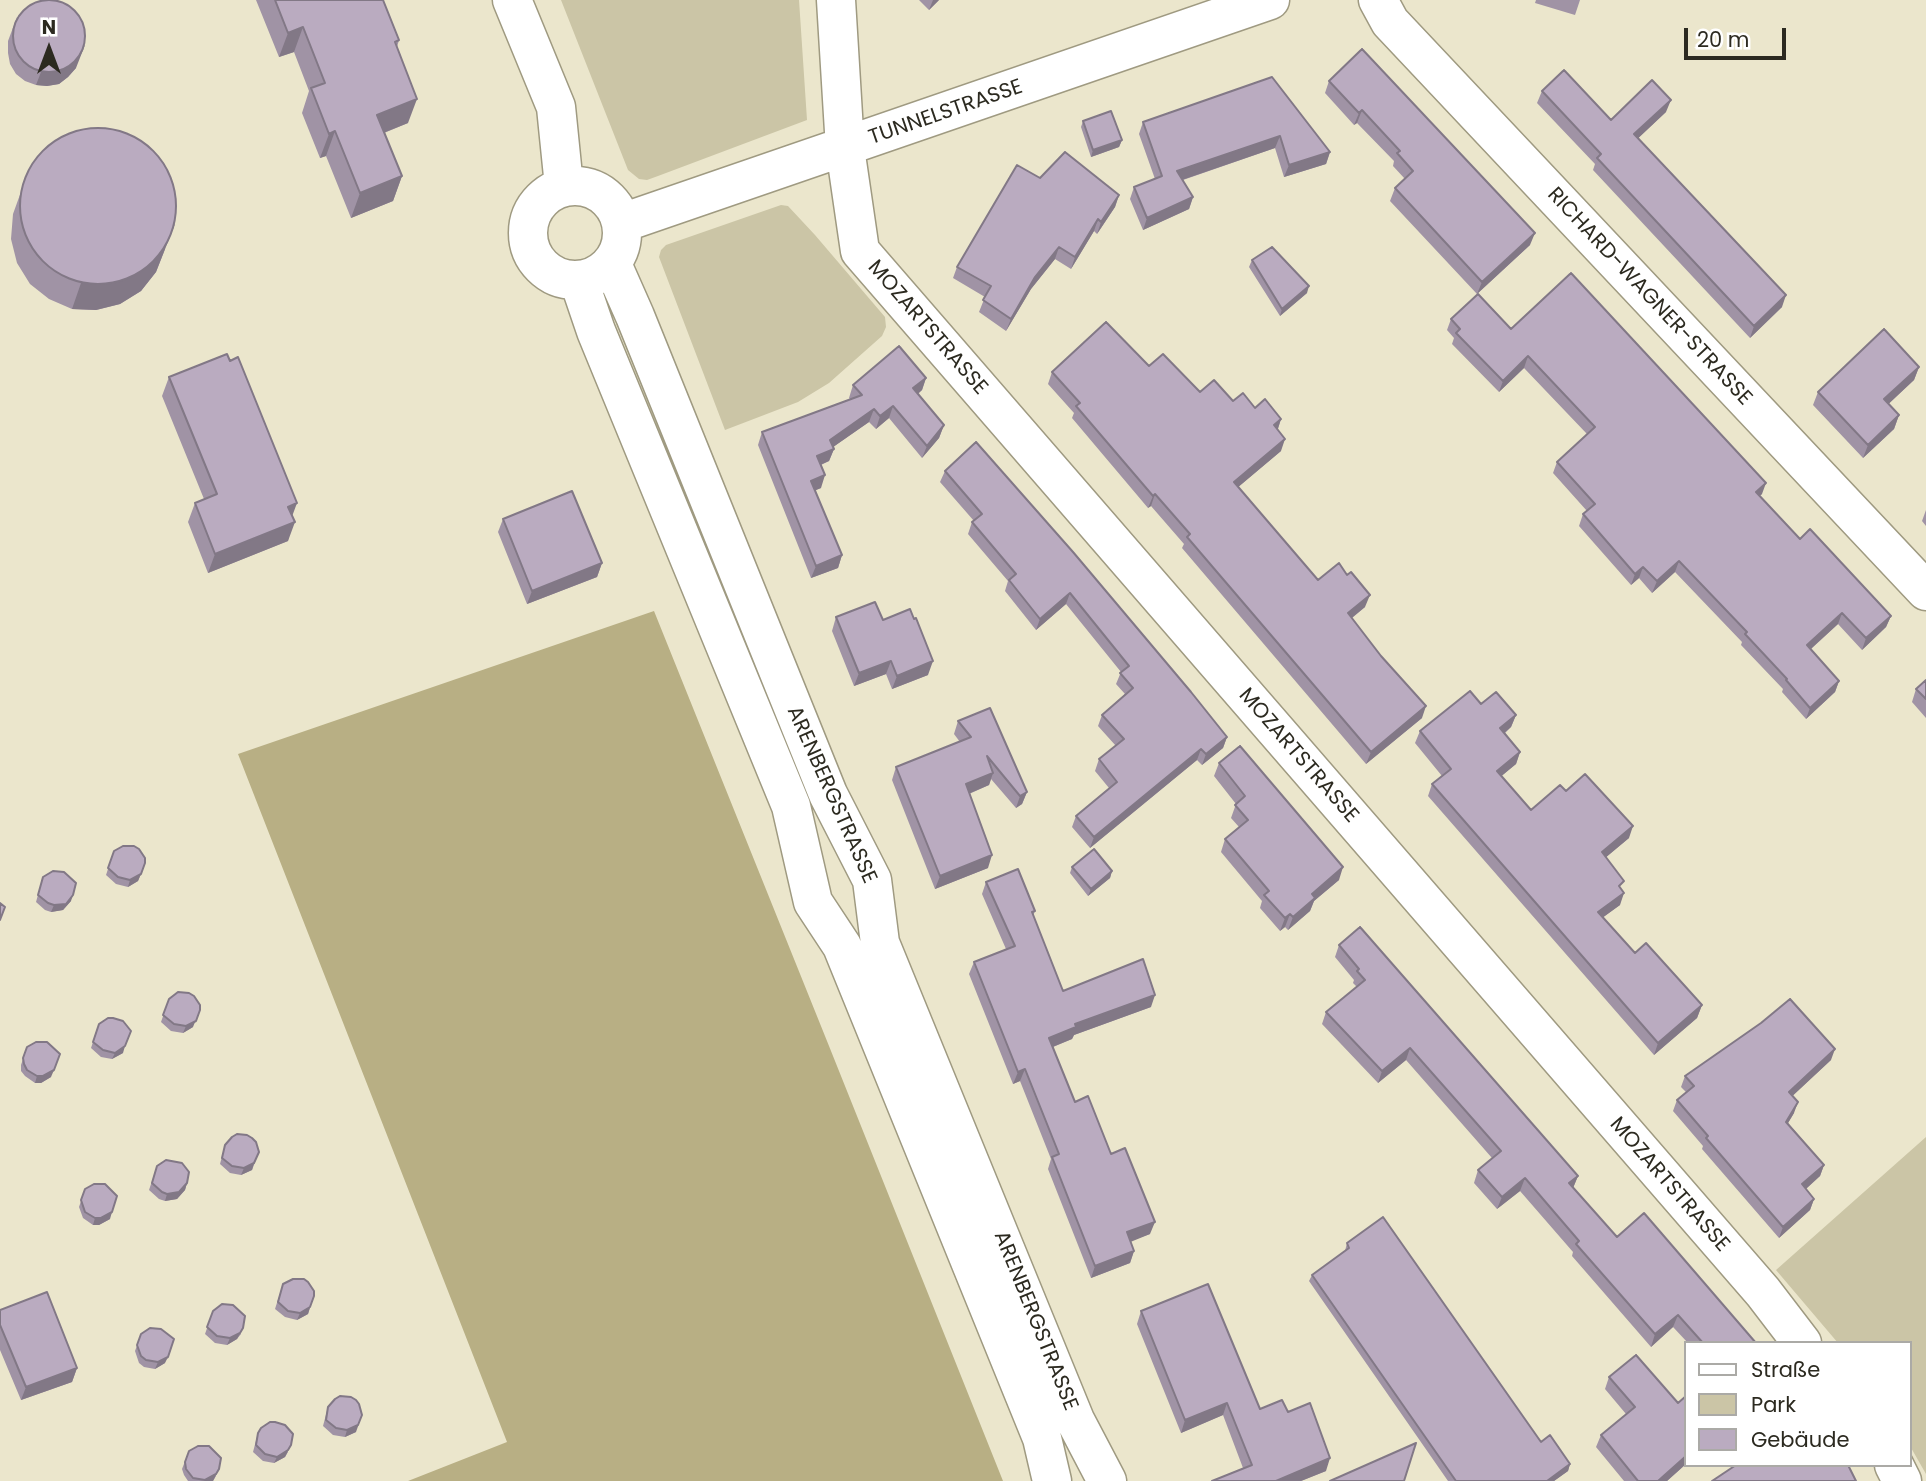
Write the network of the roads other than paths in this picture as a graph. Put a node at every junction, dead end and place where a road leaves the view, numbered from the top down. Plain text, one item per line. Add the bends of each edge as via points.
1 (512, 0) edge
2 (836, 0) edge
3 (1270, 0) edge
4 (1378, 0) edge
5 (845, 148) junction
6 (564, 186) junction
7 (622, 223) junction
8 (612, 264) junction
9 (579, 281) junction
10 (1926, 591) edge
11 (1800, 1341) edge
12 (1052, 1481) edge
13 (1107, 1481) edge

1 - 6 street via 556,107
2 - 5 street, MOZARTSTRASSE
3 - 5 street, TUNNELSTRASSE
4 - 10 street, RICHARD-WAGNER-STRASSE via 1390,22
5 - 7 street, TUNNELSTRASSE
5 - 11 street, MOZARTSTRASSE via 860,251 1763,1292
6 - 7 street via 591,188 611,201
6 - 9 street via 544,197 530,217 528,240 536,261 553,276
7 - 8 street via 622,244
8 - 9 street via 596,277
8 - 13 street, ARENBERGSTRASSE via 828,794 872,880 880,943 1075,1420
9 - 12 street, ARENBERGSTRASSE via 791,806 813,902 842,946 1042,1438

